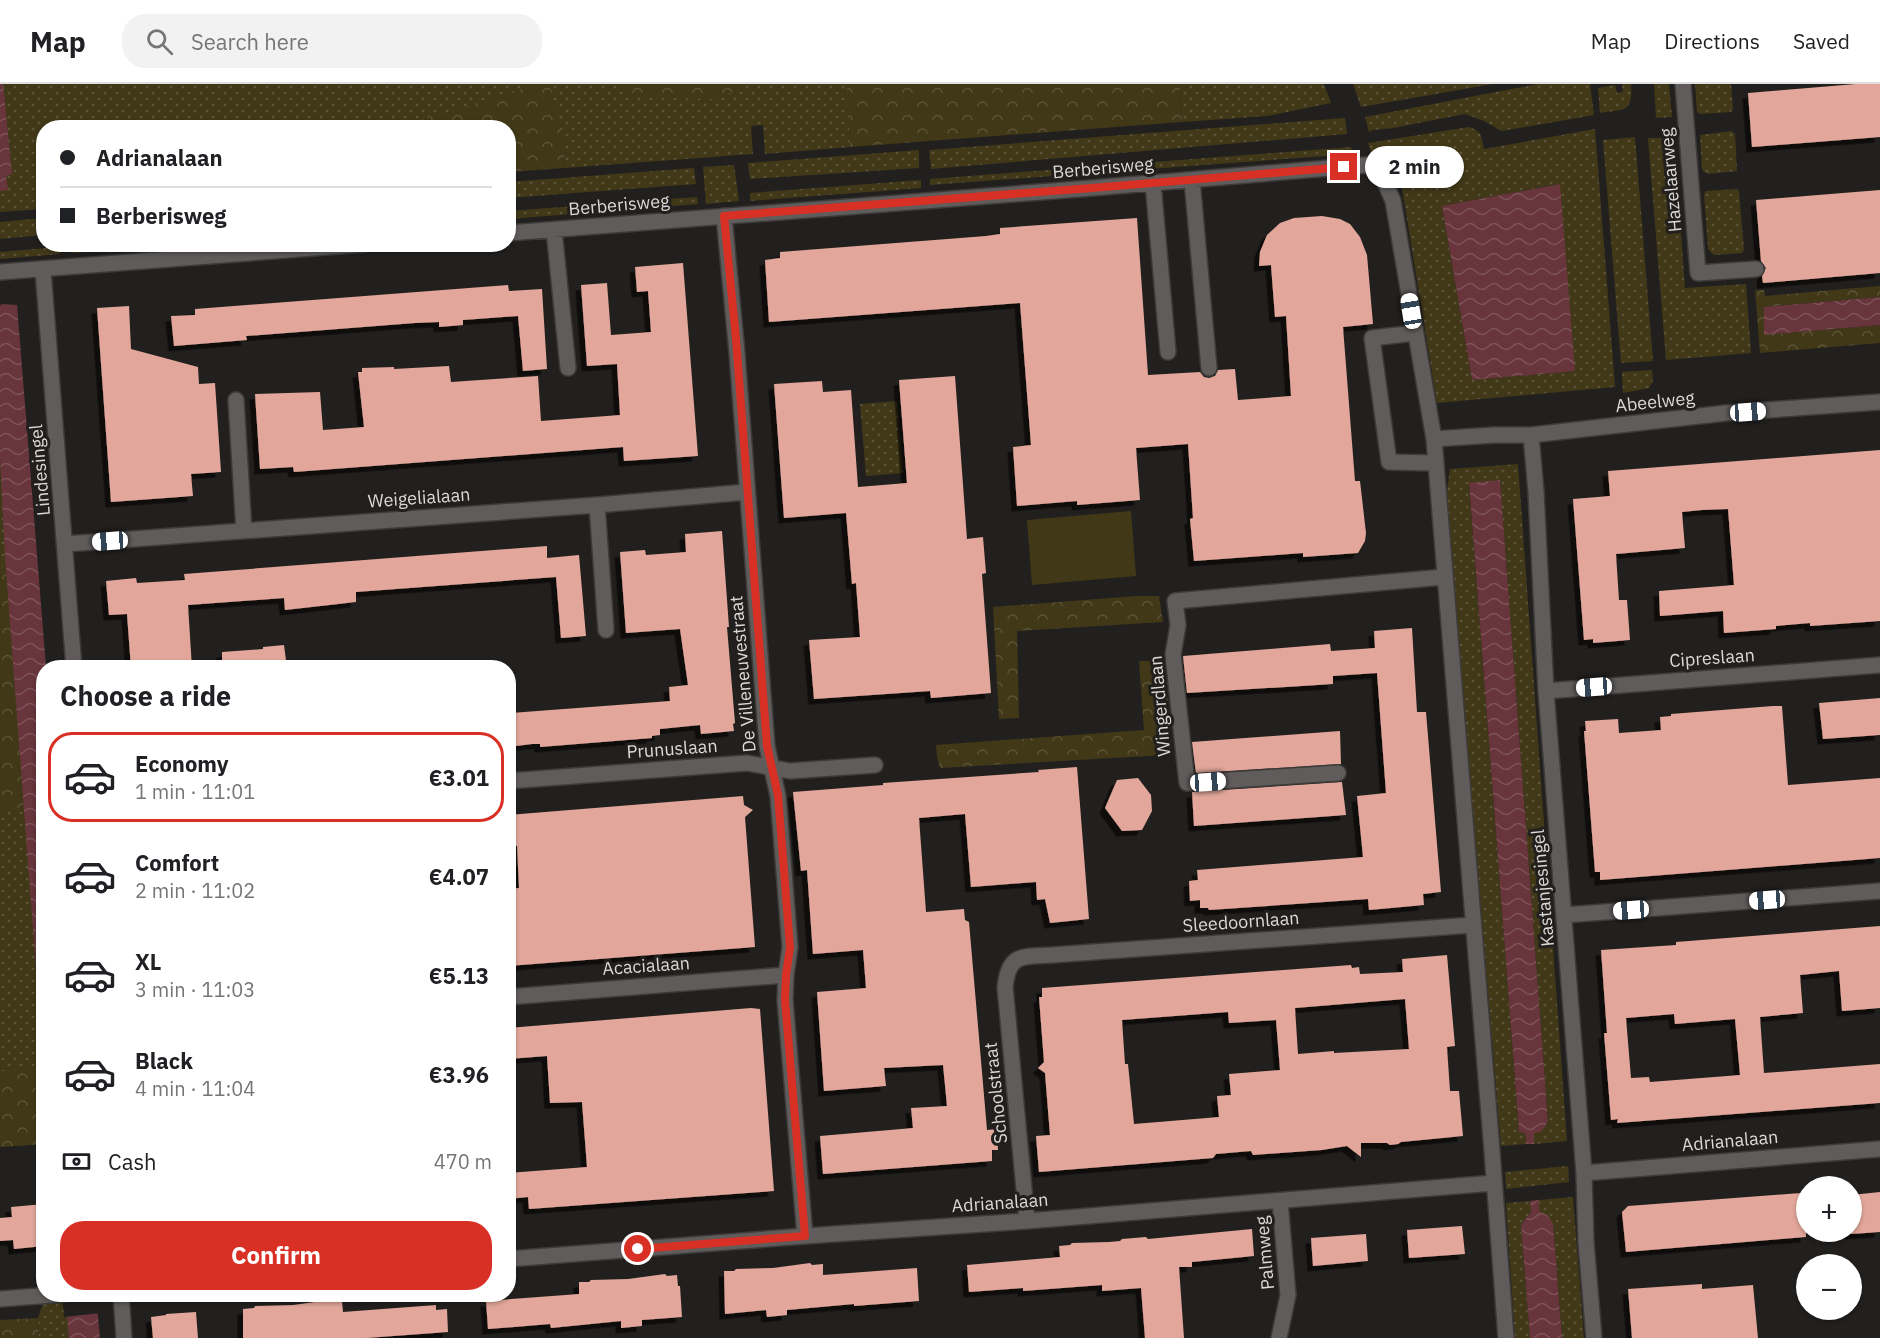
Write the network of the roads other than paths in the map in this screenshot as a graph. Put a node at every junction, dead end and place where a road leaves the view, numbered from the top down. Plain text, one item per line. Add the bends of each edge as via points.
1 (1683, 84) edge
2 (1192, 180) junction
3 (1153, 183) junction
4 (724, 216) junction
5 (554, 230) junction
6 (516, 232) edge
7 (266, 252) edge
8 (1756, 269) dead end
9 (44, 270) junction
10 (0, 272) edge
11 (1415, 333) junction
12 (1168, 352) dead end
13 (568, 368) dead end
14 (1209, 368) dead end
15 (236, 400) dead end
16 (1880, 402) edge
17 (1531, 435) junction
18 (1434, 439) junction
19 (1435, 463) junction
20 (747, 492) junction
21 (597, 505) junction
22 (244, 531) junction
23 (65, 544) junction
24 (1444, 577) junction
25 (606, 630) dead end
26 (73, 660) edge
27 (1880, 665) edge
28 (1546, 691) junction
29 (874, 765) dead end
30 (771, 767) junction
31 (1338, 774) dead end
32 (516, 781) edge
33 (1880, 891) edge
34 (1565, 915) junction
35 (1473, 925) junction
36 (1012, 962) joint
37 (786, 975) junction
38 (516, 996) edge
39 (1880, 1149) edge
40 (1584, 1173) junction
41 (1494, 1183) junction
42 (1280, 1201) junction
43 (1027, 1221) junction
44 (805, 1236) junction
45 (516, 1258) edge
46 (36, 1297) edge
47 (0, 1299) edge
48 (122, 1302) edge
49 (124, 1338) edge
50 (1279, 1338) edge
51 (1506, 1338) edge
52 (1594, 1338) edge

1 - 8 street, Hazelaarweg via 1698,273
2 - 3 street, Berberisweg
2 - 11 street, Berberisweg via 1366,165 1380,170 1393,201
2 - 14 street
3 - 4 street, Berberisweg
3 - 12 street
4 - 5 street, Berberisweg
4 - 20 street, De Villeneuvestraat
5 - 6 street, Berberisweg
5 - 13 street, Berberisweg
7 - 9 street
9 - 10 street
9 - 23 street, Lindesingel
11 - 18 street, Berberisweg
11 - 19 street via 1372,338 1389,462
15 - 22 street
16 - 17 street, Abeelweg via 1726,413
17 - 18 street, Abeelweg
17 - 28 street, Kastanjesingel
18 - 19 street
19 - 24 street
20 - 21 street, Weigelialaan
20 - 30 street, De Villeneuvestraat
21 - 22 street, Weigelialaan
21 - 25 street
22 - 23 street, Weigelialaan
23 - 26 street, Lindesingel
24 - 31 street, Wingerdlaan via 1176,601 1178,625 1173,655 1187,783
24 - 35 street
27 - 28 street, Cipreslaan
28 - 34 street, Kastanjesingel
29 - 30 street, Prunuslaan via 790,771
30 - 32 street, Prunuslaan via 747,763
30 - 37 street, De Villeneuvestraat via 778,795 790,947
33 - 34 street
34 - 40 street, Kastanjesingel
35 - 36 street, Sleedoornlaan via 1033,956
35 - 41 street
36 - 43 street, Schoolstraat via 1005,987
37 - 38 street, Acacialaan
37 - 44 street, De Villeneuvestraat
39 - 40 street, Adrianalaan
40 - 52 street, Kastanjesingel
41 - 42 street, Adrianalaan
41 - 51 street
42 - 43 street, Adrianalaan
42 - 50 street, Palmweg via 1288,1295
43 - 44 street, Adrianalaan
44 - 45 street, Adrianalaan
46 - 47 street
48 - 49 street

